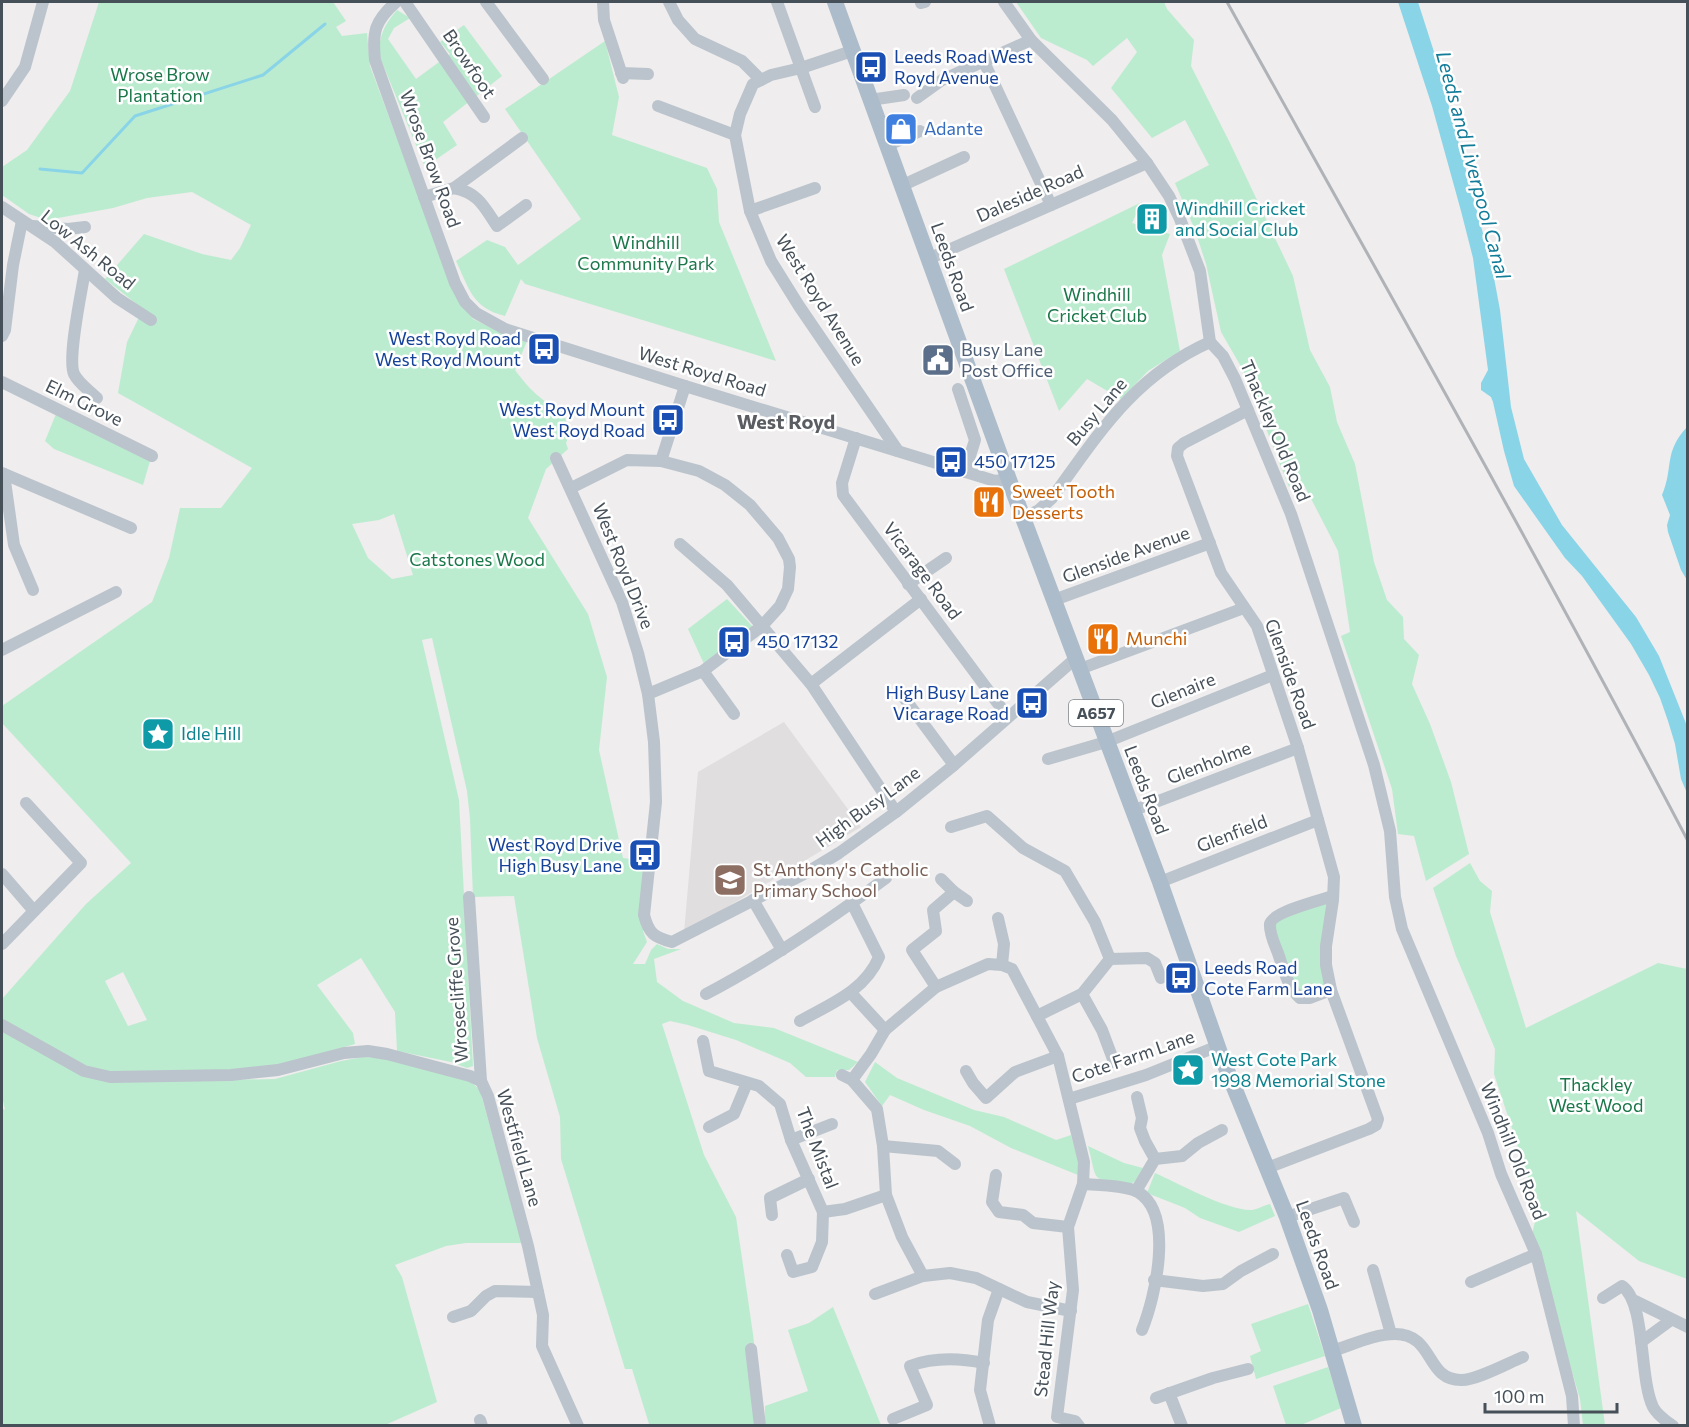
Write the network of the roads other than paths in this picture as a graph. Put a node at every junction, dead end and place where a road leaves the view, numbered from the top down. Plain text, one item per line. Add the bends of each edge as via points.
1 (43, 2) edge
2 (396, 2) edge
3 (405, 2) edge
4 (486, 2) edge
5 (603, 2) edge
6 (669, 2) edge
7 (777, 2) edge
8 (835, 2) edge
9 (1004, 2) edge
10 (1031, 40) junction
11 (852, 51) junction
12 (984, 62) junction
13 (801, 68) junction
14 (648, 74) dead end
15 (543, 79) dead end
16 (761, 80) junction
17 (903, 95) dead end
18 (918, 98) dead end
19 (2, 100) edge
20 (870, 100) junction
21 (658, 106) dead end
22 (815, 107) dead end
23 (484, 117) dead end
24 (920, 131) dead end
25 (735, 135) junction
26 (522, 138) dead end
27 (886, 146) junction
28 (964, 157) dead end
29 (1147, 163) junction
30 (901, 186) junction
31 (454, 188) junction
32 (816, 188) dead end
33 (424, 197) junction
34 (526, 205) dead end
35 (1051, 205) junction
36 (2, 207) edge
37 (750, 211) junction
38 (27, 223) junction
39 (86, 227) dead end
40 (928, 259) junction
41 (85, 270) junction
42 (151, 320) dead end
43 (490, 321) joint
44 (2, 336) edge
45 (1210, 342) junction
46 (2, 382) edge
47 (685, 386) junction
48 (958, 389) dead end
49 (97, 398) dead end
50 (1248, 410) junction
51 (856, 438) junction
52 (898, 451) junction
53 (152, 456) dead end
54 (556, 458) dead end
55 (661, 461) junction
56 (965, 472) junction
57 (3, 473) edge
58 (1009, 479) junction
59 (571, 488) junction
60 (4, 489) edge
61 (1023, 518) junction
62 (130, 528) dead end
63 (1210, 543) junction
64 (680, 544) dead end
65 (946, 558) dead end
66 (908, 584) junction
67 (33, 590) dead end
68 (116, 592) dead end
69 (921, 599) junction
70 (1054, 600) junction
71 (1244, 608) junction
72 (762, 626) junction
73 (2, 650) edge
74 (1078, 663) junction
75 (703, 671) junction
76 (1273, 675) junction
77 (811, 684) junction
78 (648, 694) junction
79 (902, 695) dead end
80 (734, 714) dead end
81 (1008, 717) junction
82 (1106, 742) junction
83 (1298, 748) junction
84 (1048, 759) dead end
85 (954, 765) junction
86 (26, 803) dead end
87 (1132, 811) junction
88 (896, 812) junction
89 (1318, 820) junction
90 (951, 827) dead end
91 (2, 874) edge
92 (886, 878) dead end
93 (941, 879) dead end
94 (1160, 882) junction
95 (954, 892) junction
96 (1334, 896) junction
97 (469, 897) dead end
98 (1395, 897) joint
99 (753, 900) junction
100 (967, 901) dead end
101 (852, 903) junction
102 (34, 911) junction
103 (998, 918) dead end
104 (656, 938) joint
105 (2, 944) edge
106 (782, 950) junction
107 (1110, 959) junction
108 (1002, 965) junction
109 (1161, 978) dead end
110 (936, 987) junction
111 (1331, 990) junction
112 (851, 993) junction
113 (706, 994) dead end
114 (1082, 994) junction
115 (1037, 1016) junction
116 (800, 1021) dead end
117 (2, 1025) edge
118 (885, 1030) junction
119 (703, 1041) dead end
120 (1218, 1046) junction
121 (1058, 1056) junction
122 (1114, 1062) dead end
123 (966, 1071) dead end
124 (481, 1081) junction
125 (747, 1083) junction
126 (1137, 1097) dead end
127 (1069, 1099) junction
128 (832, 1124) dead end
129 (709, 1127) dead end
130 (1222, 1130) dead end
131 (792, 1140) junction
132 (883, 1146) junction
133 (1155, 1159) junction
134 (955, 1164) dead end
135 (1267, 1168) junction
136 (996, 1175) dead end
137 (809, 1179) junction
138 (1083, 1184) junction
139 (1136, 1191) junction
140 (886, 1194) junction
141 (822, 1212) junction
142 (772, 1215) dead end
143 (1287, 1217) junction
144 (1354, 1222) dead end
145 (1068, 1227) junction
146 (1273, 1254) dead end
147 (1536, 1254) junction
148 (787, 1255) dead end
149 (1373, 1270) dead end
150 (923, 1276) junction
151 (1154, 1280) junction
152 (1471, 1282) dead end
153 (999, 1289) junction
154 (538, 1292) junction
155 (875, 1294) dead end
156 (1603, 1298) dead end
157 (1635, 1301) junction
158 (1071, 1311) junction
159 (453, 1317) dead end
160 (1671, 1320) junction
161 (1688, 1328) edge
162 (1142, 1330) dead end
163 (1391, 1334) junction
164 (1641, 1342) junction
165 (751, 1349) dead end
166 (1332, 1351) junction
167 (1523, 1357) dead end
168 (984, 1363) junction
169 (1248, 1369) dead end
170 (1169, 1393) junction
171 (1156, 1398) dead end
172 (893, 1419) dead end
173 (578, 1425) edge
174 (760, 1425) edge
175 (990, 1425) edge
176 (1079, 1425) edge
177 (1182, 1425) edge
178 (1354, 1425) edge
179 (1574, 1425) edge
180 (1673, 1425) edge

1 - 19 street via 25,67
2 - 33 street, Wrose Brow Road via 381,15 377,26 375,60
3 - 23 street, Browfoot
4 - 15 street
5 - 14 street via 604,21 622,76
6 - 16 street via 695,39 742,61
7 - 13 street
8 - 11 main road, Leeds Road / A657
9 - 10 street, Thackley Old Road
10 - 12 street
10 - 29 street, Thackley Old Road via 1112,120
11 - 13 street
11 - 20 main road, Leeds Road / A657
12 - 18 street via 942,80
12 - 35 street
13 - 16 street
13 - 22 street
16 - 25 street, West Royd Avenue via 748,93
17 - 20 street
20 - 27 main road, Leeds Road / A657
21 - 25 street
24 - 27 street
25 - 37 street, West Royd Avenue
26 - 31 street
27 - 30 main road, Leeds Road / A657
28 - 30 street
29 - 35 street, Daleside Road
29 - 45 street, Thackley Old Road via 1169,196 1200,271
30 - 40 main road, Leeds Road / A657
31 - 33 street
31 - 34 street via 477,197 497,226
32 - 37 street
33 - 43 street, Wrose Brow Road via 465,302
35 - 40 street, Daleside Road
36 - 38 street, Low Ash Road
37 - 52 street, West Royd Avenue via 771,261
38 - 39 street via 68,229
38 - 41 street, Low Ash Road
38 - 44 street via 13,265
40 - 58 main road, Leeds Road / A657
41 - 42 street, Low Ash Road
41 - 49 street via 74,334 73,371
43 - 47 street, West Royd Road
45 - 50 street, Thackley Old Road via 1223,356
45 - 61 street, Busy Lane via 1144,383 1120,407 1052,498
46 - 53 street, Elm Grove
47 - 51 street, West Royd Road
47 - 55 street
48 - 56 street via 975,440
50 - 63 street, Glenside Road via 1178,448 1177,456
50 - 98 street, Thackley Old Road via 1291,514 1374,765 1390,831
51 - 52 street, West Royd Road
51 - 66 street, Vicarage Road via 842,483 843,495
52 - 56 street, West Royd Road
54 - 59 street, West Royd Drive
55 - 59 street via 627,460
55 - 72 street via 699,471 725,485 750,505 778,538 789,559 788,589 780,606
56 - 58 street, West Royd Road via 995,481
57 - 60 street
57 - 62 street
58 - 61 main road, Leeds Road / A657
59 - 78 street, West Royd Drive via 622,602
60 - 67 street via 14,545
61 - 70 main road, Leeds Road / A657
63 - 70 street, Glenside Avenue
63 - 71 street, Glenside Road via 1221,573
64 - 72 street via 727,585
65 - 66 street
66 - 69 street, Vicarage Road
68 - 73 street
69 - 77 street
69 - 81 street, Vicarage Road
70 - 74 main road, Leeds Road / A657
71 - 74 street
71 - 76 street, Glenside Road via 1257,626
72 - 75 street
72 - 77 street
74 - 81 street, High Busy Lane
74 - 82 main road, Leeds Road / A657
75 - 78 street
75 - 80 street
76 - 82 street, Glenaire
76 - 83 street, Glenside Road
77 - 88 street
78 - 104 street, West Royd Drive via 656,802 644,915 647,928
79 - 85 street
81 - 85 street, High Busy Lane
82 - 84 street, Glenaire
82 - 87 main road, Leeds Road / A657
83 - 87 street, Glenholme
83 - 89 street, Glenside Road
85 - 88 street, High Busy Lane
86 - 102 street via 81,863
87 - 94 main road, Leeds Road / A657
88 - 99 street, High Busy Lane via 839,853
89 - 94 street, Glenfield
89 - 96 street, Glenside Road via 1334,877
90 - 107 street via 987,816 1023,848 1065,871 1095,922
91 - 102 street
92 - 101 street
93 - 95 street
94 - 120 main road, Leeds Road / A657
95 - 100 street
95 - 110 street via 933,910 936,931 912,950
96 - 111 street, Glenside Road via 1326,946
96 - 111 street via 1287,911 1270,923 1295,993 1300,998 1310,998
97 - 124 street, Wrosecliffe Grove
98 - 147 street, Windhill Old Road via 1410,951
99 - 104 street, High Busy Lane via 672,942
99 - 106 street
101 - 106 street
101 - 112 street via 879,957 873,972
102 - 105 street
103 - 108 street via 1004,944
106 - 113 street
107 - 109 street via 1147,957 1155,963
107 - 114 street
108 - 110 street via 988,964
108 - 115 street, Cote Farm Lane via 1012,969
110 - 118 street
111 - 135 street, Glenside Road via 1376,1111 1376,1125
112 - 116 street
112 - 118 street
114 - 115 street
114 - 122 street
115 - 121 street, Cote Farm Lane
117 - 124 street, Westfield Lane via 84,1071 110,1077 231,1075 278,1070 344,1053 368,1051
118 - 132 street via 871,1054 847,1077 877,1109
119 - 125 street, The Mistal via 709,1071
120 - 127 street, Cote Farm Lane via 1146,1075
120 - 135 main road, Leeds Road / A657
121 - 123 street via 1014,1072 986,1098
121 - 127 street, Cote Farm Lane
124 - 154 street, Westfield Lane
125 - 129 street via 734,1114
125 - 131 street, The Mistal via 759,1086 780,1104
126 - 133 street via 1140,1128
127 - 138 street, Stead Hill Way via 1084,1162
128 - 131 street
130 - 133 street via 1182,1156
131 - 137 street, The Mistal
132 - 134 street via 938,1151
132 - 140 street
133 - 139 street
135 - 143 main road, Leeds Road / A657
136 - 145 street via 992,1202 999,1212 1023,1215 1034,1223
137 - 141 street, The Mistal
137 - 142 street via 770,1198
138 - 139 street
138 - 145 street, Stead Hill Way
139 - 151 street via 1146,1199 1156,1217 1161,1247
140 - 141 street, The Mistal via 844,1209
140 - 150 street via 902,1237
141 - 148 street via 822,1242 812,1267 793,1272
143 - 144 street via 1344,1198
143 - 166 main road, Leeds Road / A657
145 - 158 street, Stead Hill Way
146 - 151 street via 1223,1284 1203,1286
147 - 152 street
147 - 179 street, Windhill Old Road via 1572,1396
149 - 163 street
150 - 153 street via 950,1273 976,1278
150 - 155 street
151 - 162 street via 1150,1310
153 - 158 street via 1027,1302
153 - 168 street via 988,1320
154 - 159 street via 495,1291 471,1311
154 - 173 street, Westfield Lane via 543,1315 542,1346
156 - 157 street via 1622,1286
157 - 160 street
157 - 164 street
158 - 176 street, Stead Hill Way via 1057,1417
160 - 161 street
160 - 164 street
163 - 166 street
163 - 167 street via 1416,1339 1442,1374 1462,1380
164 - 180 street via 1645,1383 1653,1408
165 - 174 street
166 - 178 main road, Leeds Road / A657
168 - 172 street via 962,1359 924,1361 910,1366 927,1405
168 - 175 street via 980,1390
169 - 170 street
170 - 171 street
170 - 177 street

